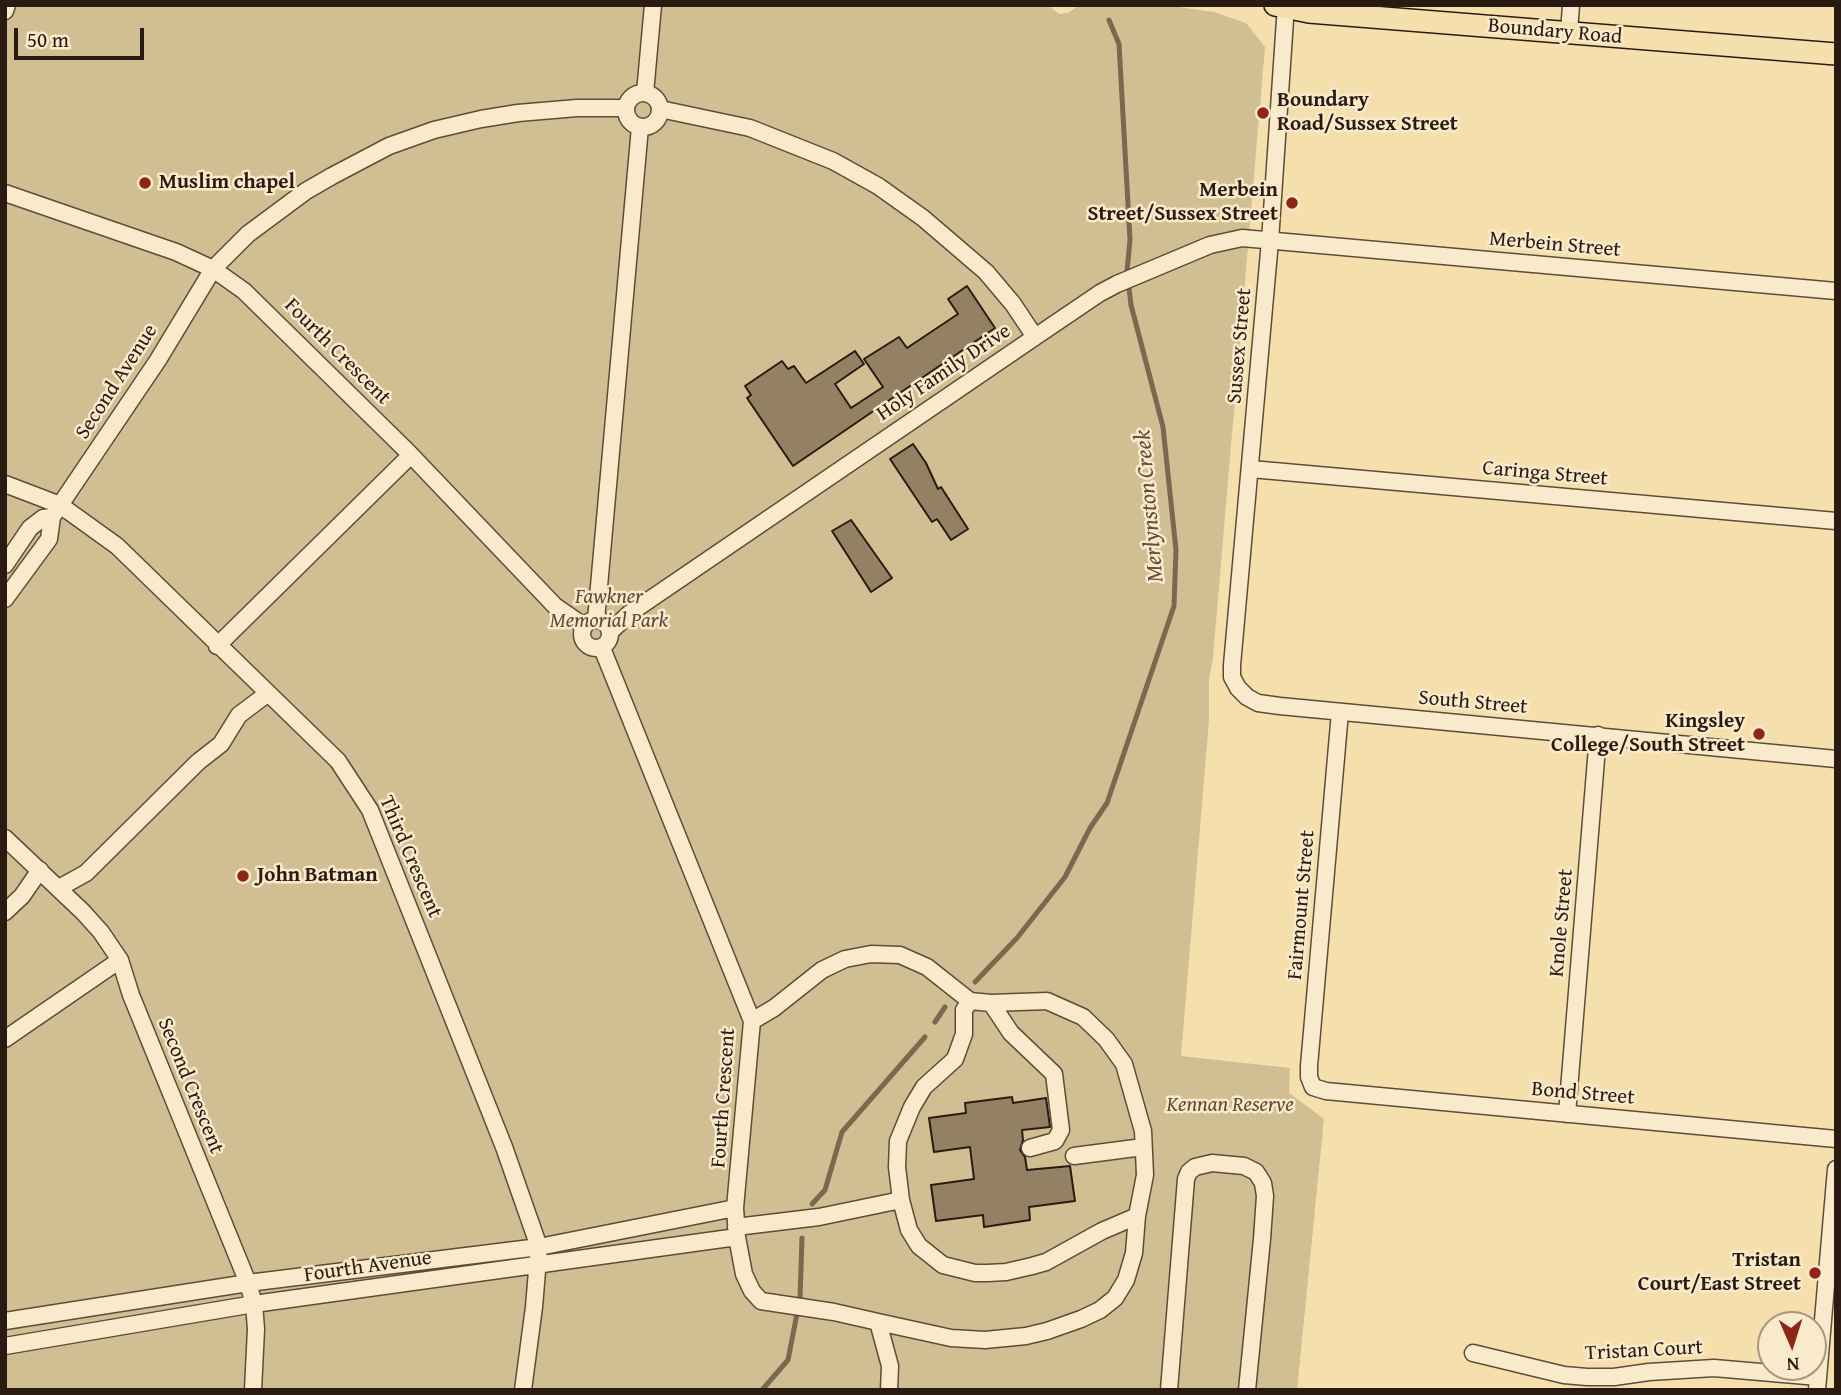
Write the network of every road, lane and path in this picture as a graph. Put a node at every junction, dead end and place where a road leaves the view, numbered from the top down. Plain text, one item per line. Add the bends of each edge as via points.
1 (7, 5) edge
2 (653, 5) edge
3 (1571, 5) edge
4 (1282, 6) edge
5 (5, 11) edge
6 (1569, 33) junction
7 (1836, 54) edge
8 (645, 93) junction
9 (626, 108) junction
10 (660, 109) junction
11 (640, 127) junction
12 (5, 193) edge
13 (1270, 241) junction
14 (213, 269) junction
15 (1836, 291) edge
16 (1035, 337) junction
17 (411, 455) junction
18 (1251, 469) junction
19 (5, 484) edge
20 (56, 511) junction
21 (1836, 522) edge
22 (5, 565) edge
23 (5, 599) edge
24 (590, 623) junction
25 (610, 632) junction
26 (217, 646) junction
27 (602, 648) junction
28 (1237, 688) joint
29 (267, 694) junction
30 (1339, 712) junction
31 (1598, 735) junction
32 (1836, 759) edge
33 (5, 838) edge
34 (40, 870) junction
35 (59, 888) junction
36 (5, 912) edge
37 (120, 960) junction
38 (970, 1001) junction
39 (991, 1003) junction
40 (752, 1021) junction
41 (5, 1038) edge
42 (1326, 1091) joint
43 (1567, 1114) junction
44 (1836, 1139) edge
45 (1143, 1147) junction
46 (1030, 1148) dead end
47 (1074, 1156) dead end
48 (1836, 1169) edge
49 (901, 1199) junction
50 (735, 1208) junction
51 (1137, 1216) junction
52 (1833, 1227) edge
53 (737, 1232) junction
54 (538, 1247) junction
55 (538, 1265) junction
56 (248, 1283) junction
57 (254, 1304) junction
58 (5, 1321) edge
59 (878, 1322) junction
60 (5, 1346) edge
61 (1474, 1353) dead end
62 (1818, 1383) edge
63 (253, 1390) edge
64 (523, 1390) edge
65 (889, 1390) edge
66 (1169, 1390) edge
67 (1247, 1390) edge

1 - 5 street
2 - 8 street
3 - 6 street
4 - 6 main road, Boundary Road
4 - 13 street, Sussex Street via 1285,43
6 - 7 main road, Boundary Road
8 - 9 street via 631,98
8 - 10 street via 654,97
9 - 11 street via 628,118
9 - 14 street via 550,110 481,119 389,146 306,191 248,234
10 - 11 street via 654,123
10 - 16 street, Holy Family Drive via 750,128 833,160 878,186 986,272
11 - 24 street
12 - 14 street, Fourth Crescent
13 - 15 street, Merbein Street
13 - 16 street, Merbein Street via 1230,239 1210,245 1116,284
13 - 18 street, Sussex Street
14 - 17 street, Fourth Crescent via 244,290
14 - 20 street, Second Avenue
16 - 25 street, Holy Family Drive via 630,613
17 - 24 street, Fourth Crescent via 555,606
17 - 26 street
18 - 21 street, Caringa Street
18 - 28 street, Sussex Street via 1232,665
19 - 20 street, Third Crescent
20 - 22 street, Second Avenue via 30,528
20 - 23 street, Second Avenue via 49,539
20 - 26 street, Third Crescent via 117,546
24 - 25 street via 607,625
24 - 27 street via 581,636 593,649
25 - 27 street
26 - 29 street, Third Crescent
27 - 40 street, Fourth Crescent
28 - 30 street, South Street via 1258,703
29 - 35 street via 239,715 221,744 86,873
29 - 54 street, Third Crescent via 338,761 370,810 504,1147
30 - 31 street, South Street
30 - 42 street, Fairmount Street via 1309,1066 1310,1083
31 - 32 street, South Street
31 - 43 street, Knole Street
33 - 34 street, Second Crescent
34 - 35 street, Second Crescent
34 - 36 street
35 - 37 street, Second Crescent via 101,932
37 - 41 street
37 - 56 street, Second Crescent
38 - 39 street, Fourth Crescent
38 - 40 street via 927,967 900,955 856,955 821,970
38 - 49 street via 964,1010 964,1034 955,1059 924,1087 898,1140
39 - 45 street, Fourth Crescent via 1047,1001 1083,1017 1124,1064 1138,1106
39 - 46 street via 1011,1033 1054,1074 1061,1130 1055,1141
40 - 50 street, Fourth Crescent
42 - 43 street, Bond Street
43 - 44 street, Bond Street
45 - 47 street
45 - 51 street, Fourth Crescent via 1145,1175
48 - 52 street
49 - 51 street via 909,1230 919,1246 943,1265 975,1273 1006,1272 1046,1262
49 - 53 street, Fourth Avenue
50 - 53 street, Fourth Crescent
50 - 54 street, Fourth Avenue
51 - 59 street, Fourth Crescent via 1126,1280 1115,1298 1082,1319 1026,1336 985,1340 951,1338
52 - 62 street
53 - 55 street, Fourth Avenue
53 - 59 street, Fourth Crescent via 744,1274 761,1301
54 - 55 street, Third Crescent
54 - 56 street, Fourth Avenue
55 - 57 street, Fourth Avenue
55 - 64 street, Third Crescent
56 - 57 street, Second Crescent
56 - 58 street, Fourth Avenue
57 - 60 street, Fourth Avenue
57 - 63 street, Second Crescent
59 - 65 street via 890,1366
61 - 62 street, Tristan Court via 1564,1375 1614,1377 1714,1368
66 - 67 street via 1186,1179 1195,1167 1212,1163 1244,1166 1264,1183

